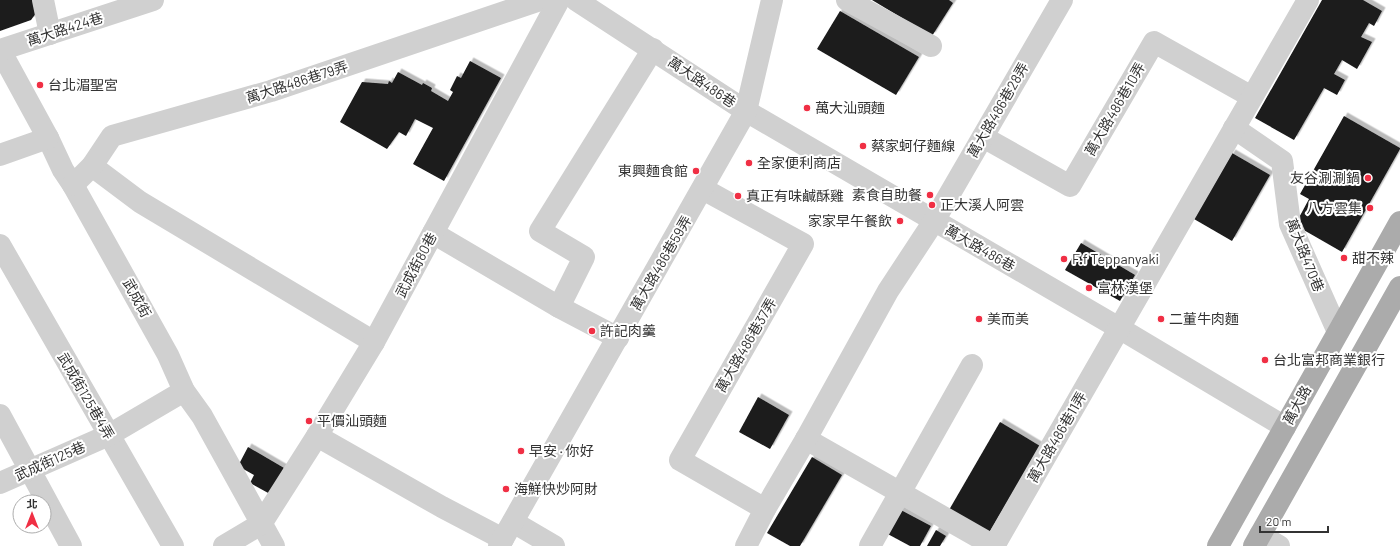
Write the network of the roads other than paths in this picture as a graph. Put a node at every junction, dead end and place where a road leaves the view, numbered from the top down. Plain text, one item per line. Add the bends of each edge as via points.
1 (43, 0) edge
2 (153, 0) edge
3 (540, 0) edge
4 (559, 0) edge
5 (576, 0) edge
6 (772, 0) edge
7 (847, 0) edge
8 (1062, 0) edge
9 (1308, 0) edge
10 (50, 34) junction
11 (931, 46) dead end
12 (653, 49) junction
13 (0, 50) edge
14 (1252, 97) junction
15 (746, 111) junction
16 (1234, 128) junction
17 (983, 137) junction
18 (48, 138) junction
19 (0, 155) edge
20 (92, 166) junction
21 (73, 185) junction
22 (702, 189) junction
23 (934, 221) junction
24 (1400, 222) edge
25 (433, 233) junction
26 (0, 246) edge
27 (1400, 287) edge
28 (559, 307) junction
29 (1119, 328) junction
30 (1338, 332) junction
31 (618, 338) junction
32 (374, 342) junction
33 (972, 365) dead end
34 (184, 391) junction
35 (0, 415) edge
36 (1284, 427) junction
37 (109, 435) junction
38 (317, 436) junction
39 (806, 440) junction
40 (30, 471) junction
41 (0, 483) edge
42 (900, 492) junction
43 (765, 509) junction
44 (261, 524) junction
45 (505, 536) edge
46 (1257, 540) edge
47 (71, 546) edge
48 (173, 546) edge
49 (224, 546) edge
50 (274, 546) edge
51 (554, 546) edge
52 (746, 546) edge
53 (870, 546) edge
54 (994, 546) edge
55 (1218, 546) edge
56 (1279, 546) edge

1 - 10 street
2 - 10 street, 萬大路424巷
3 - 20 street, 萬大路486巷79弄 via 265,93 112,136
4 - 25 street, 武成街80巷
5 - 12 street, 萬大路486巷
6 - 15 street, 萬大路486巷59弄
7 - 11 street
8 - 17 street, 萬大路486巷28弄
9 - 14 street
10 - 13 street, 萬大路424巷
12 - 15 street, 萬大路486巷
12 - 28 street via 540,231 584,257
13 - 18 street, 武成街
14 - 16 street
14 - 17 street, 萬大路486巷10弄 via 1154,42 1070,186
15 - 22 street, 萬大路486巷59弄
15 - 23 street, 萬大路486巷
16 - 29 street
16 - 30 street, 萬大路470巷 via 1282,161 1290,224
17 - 23 street, 萬大路486巷28弄
18 - 19 street
18 - 21 street, 武成街 via 62,170
20 - 21 street, 萬大路486巷79弄
20 - 32 street via 140,202
21 - 34 street, 武成街 via 168,355
22 - 31 street, 萬大路486巷59弄
22 - 43 street, 萬大路486巷37弄 via 803,244 680,460
23 - 29 street, 萬大路486巷
23 - 39 street via 888,291
24 - 30 main road, 萬大路
25 - 28 street
25 - 32 street, 武成街80巷
26 - 37 street, 武成街125巷4弄
27 - 46 main road
28 - 31 street
29 - 36 street, 萬大路486巷
29 - 54 street, 萬大路486巷11弄
30 - 36 main road, 萬大路
31 - 45 street, 萬大路486巷59弄
32 - 38 street, 武成街80巷
33 - 42 street
34 - 37 street, 武成街125巷
34 - 44 street, 武成街 via 202,416
35 - 40 street
36 - 55 main road, 萬大路
37 - 40 street, 武成街125巷
37 - 48 street, 武成街125巷4弄
38 - 44 street, 武成街80巷
38 - 45 street via 442,506
39 - 42 street, 萬大路486巷11弄
39 - 43 street
40 - 41 street, 武成街125巷
40 - 47 street
42 - 53 street
42 - 54 street, 萬大路486巷11弄
43 - 52 street
44 - 49 street
44 - 50 street, 武成街
45 - 51 street
46 - 56 street

